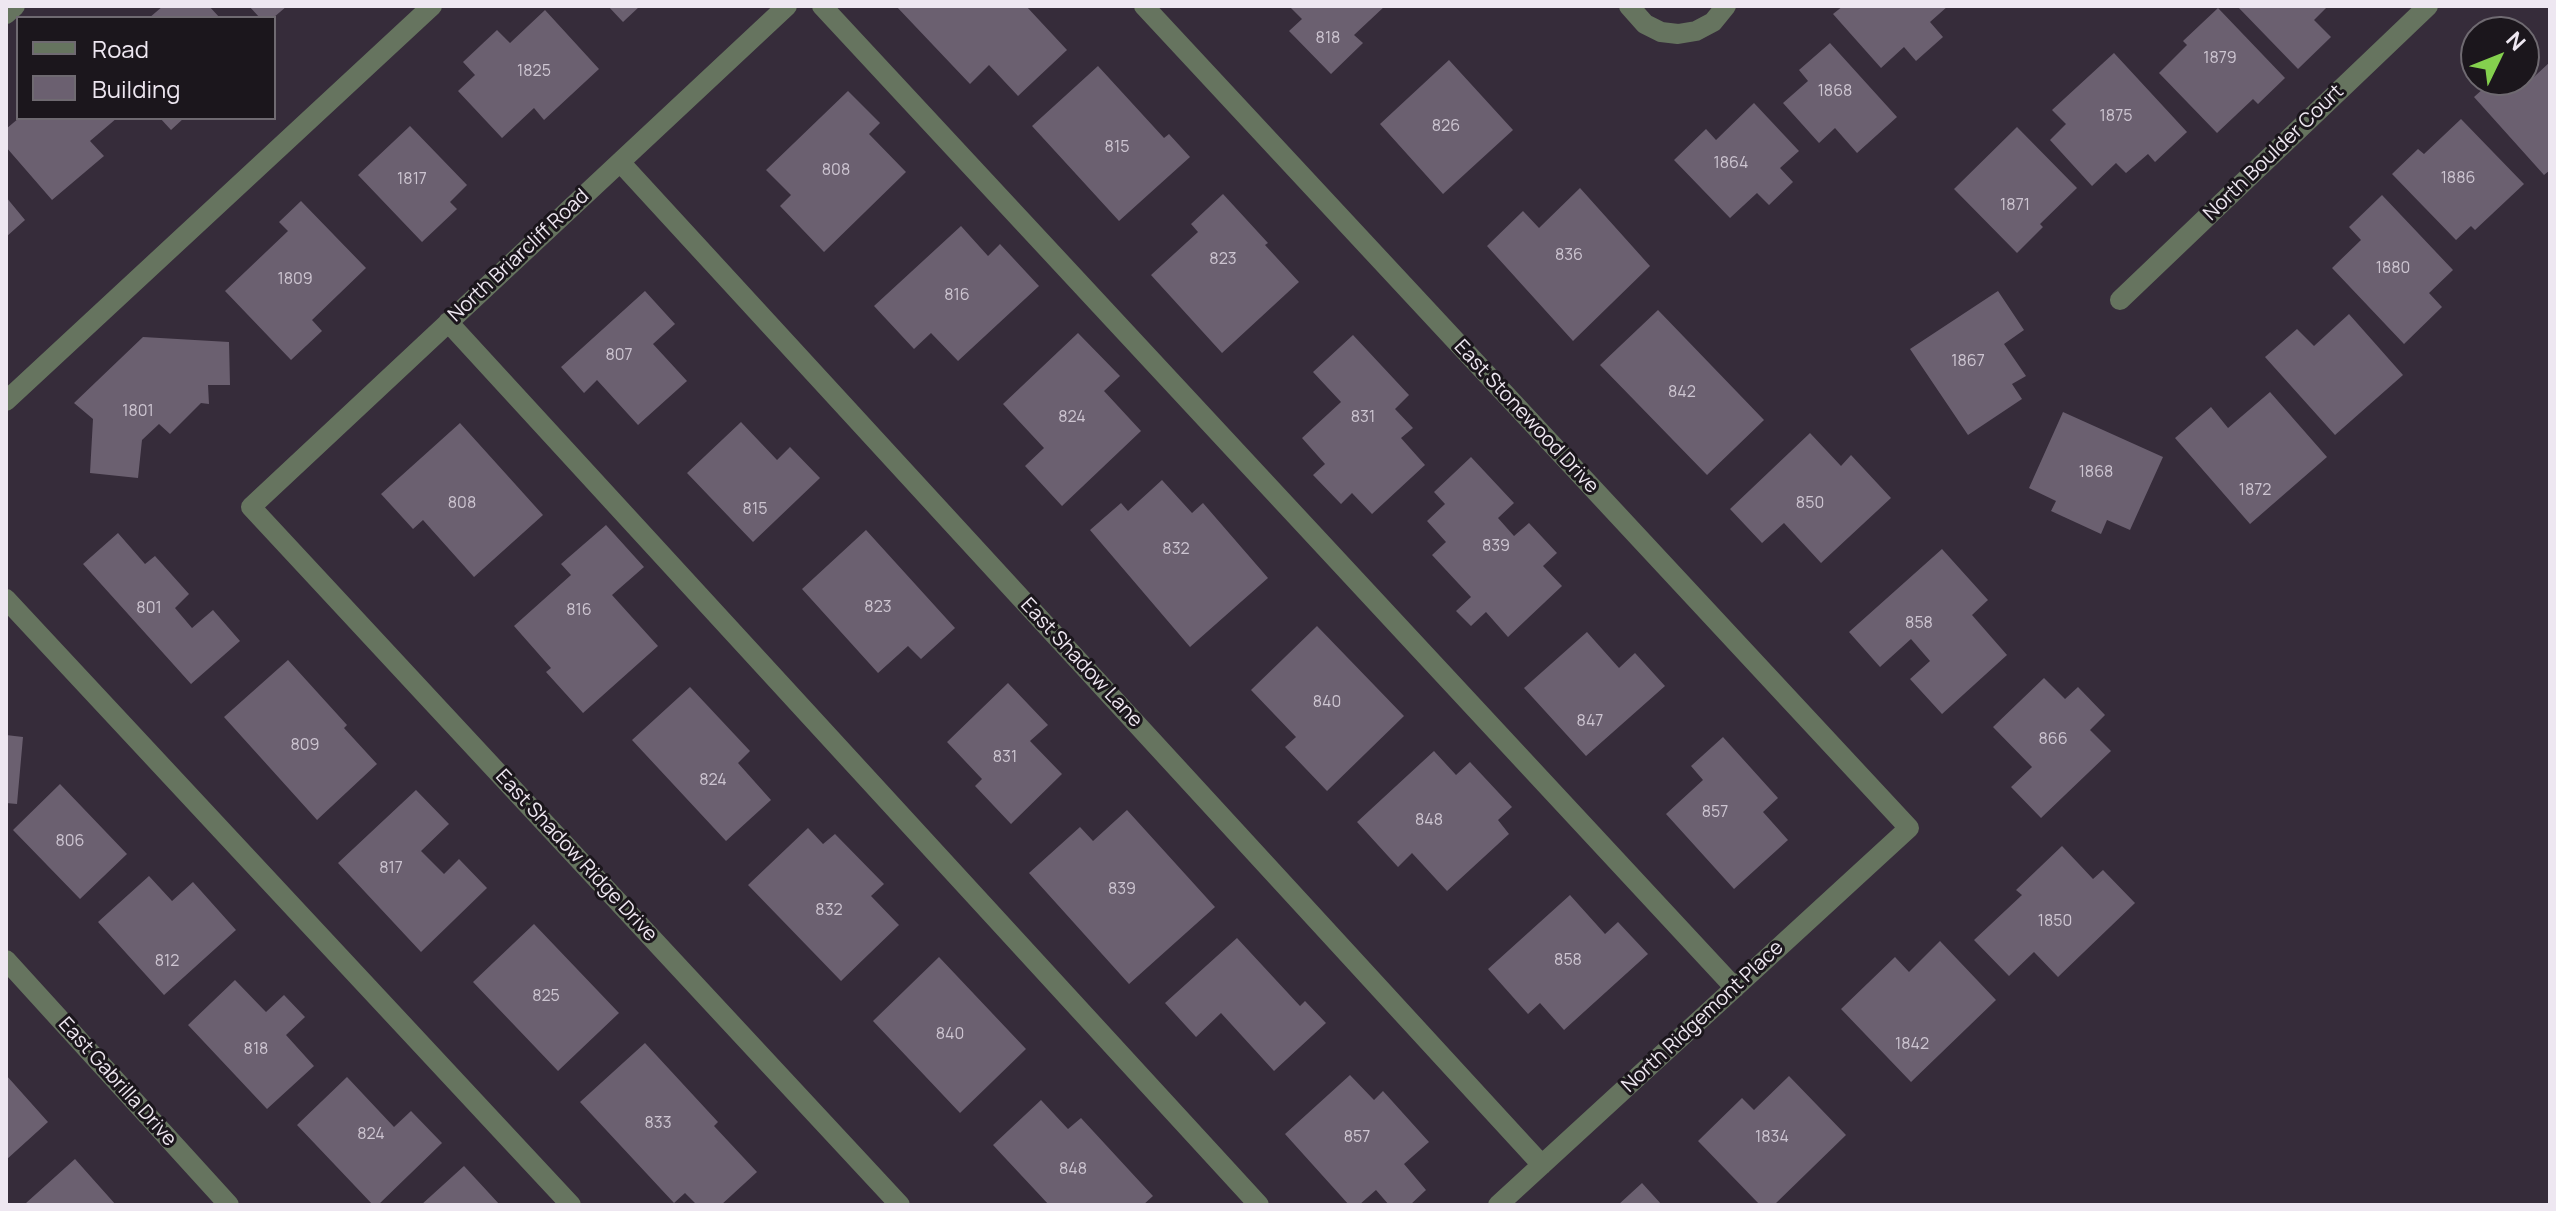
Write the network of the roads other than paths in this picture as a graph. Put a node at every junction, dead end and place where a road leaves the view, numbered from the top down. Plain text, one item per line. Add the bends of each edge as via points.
1 (15, 6) edge
2 (432, 6) edge
3 (787, 6) edge
4 (822, 6) edge
5 (1144, 6) edge
6 (1629, 6) edge
7 (1726, 6) edge
8 (2428, 6) edge
9 (6, 14) edge
10 (620, 162) junction
11 (2120, 300) dead end
12 (448, 322) junction
13 (6, 401) edge
14 (251, 507) joint
15 (6, 599) edge
16 (1909, 828) joint
17 (6, 960) edge
18 (1735, 988) junction
19 (1542, 1165) junction
20 (229, 1205) edge
21 (571, 1205) edge
22 (900, 1205) edge
23 (1259, 1205) edge
24 (1498, 1205) edge

1 - 9 street
2 - 13 street
3 - 10 street, North Briarcliff Road
4 - 18 street
5 - 16 street, East Stonewood Drive
6 - 7 street via 1645,24 1678,34 1713,22
8 - 11 street, North Boulder Court
10 - 12 street, North Briarcliff Road
10 - 19 street, East Shadow Lane
12 - 14 street, North Briarcliff Road
12 - 23 street
14 - 22 street, East Shadow Ridge Drive
15 - 21 street
16 - 18 street, North Ridgemont Place
17 - 20 street, East Gabrilla Drive
18 - 19 street, North Ridgemont Place
19 - 24 street, North Ridgemont Place

